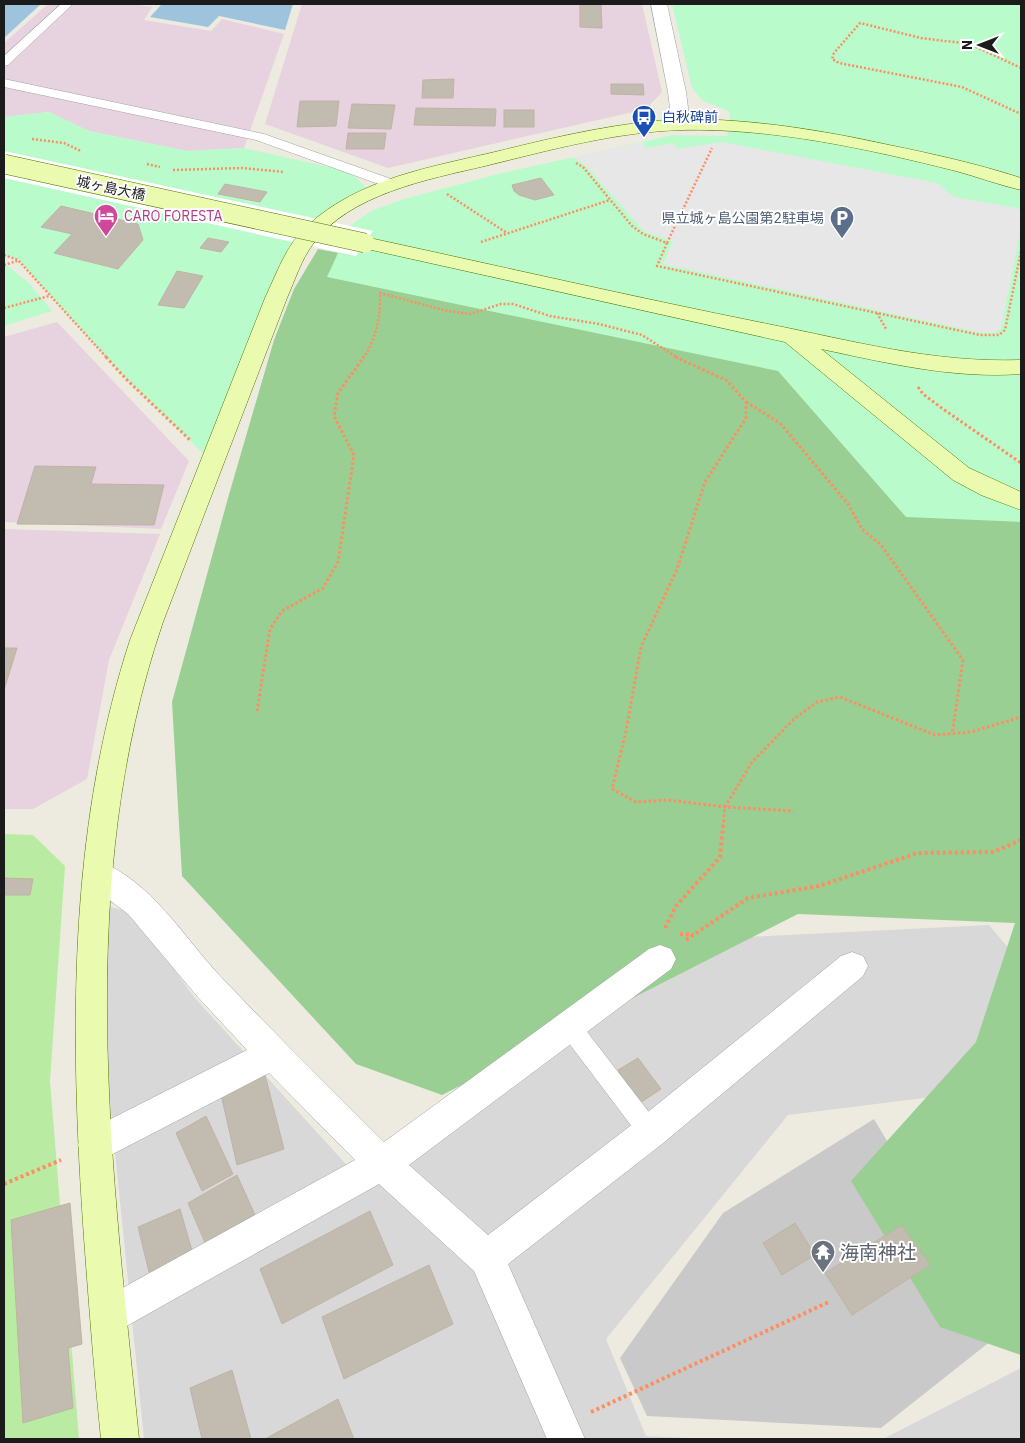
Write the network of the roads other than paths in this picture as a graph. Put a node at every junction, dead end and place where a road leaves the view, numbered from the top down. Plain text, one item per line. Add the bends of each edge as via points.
1 (67, 4) edge
2 (660, 4) edge
3 (4, 62) edge
4 (4, 83) edge
5 (681, 124) junction
6 (4, 164) edge
7 (392, 184) junction
8 (1021, 184) edge
9 (791, 336) junction
10 (1021, 367) edge
11 (1021, 501) edge
12 (98, 874) junction
13 (660, 959) road end
14 (852, 966) dead end
15 (570, 1027) junction
16 (273, 1054) junction
17 (650, 1132) junction
18 (95, 1144) junction
19 (382, 1164) junction
20 (487, 1258) junction
21 (110, 1315) junction
22 (564, 1433) edge
23 (120, 1439) edge

1 - 3 lane
2 - 5 street
4 - 7 lane via 259,137
5 - 7 street via 617,131 449,168
5 - 8 street via 799,134 898,152
6 - 9 street, 城ヶ島大橋, bridge
7 - 12 street via 351,202 310,233 276,298 148,625 128,693 109,792
9 - 10 street, 城ヶ島大橋 via 954,366
9 - 11 street via 961,474
12 - 16 street via 139,904 208,986
12 - 18 street via 91,961
13 - 15 street
14 - 17 street
15 - 17 lane
15 - 19 street
16 - 18 street
16 - 19 street
17 - 20 street
18 - 21 street
19 - 20 street
19 - 21 street
20 - 22 street
21 - 23 street

